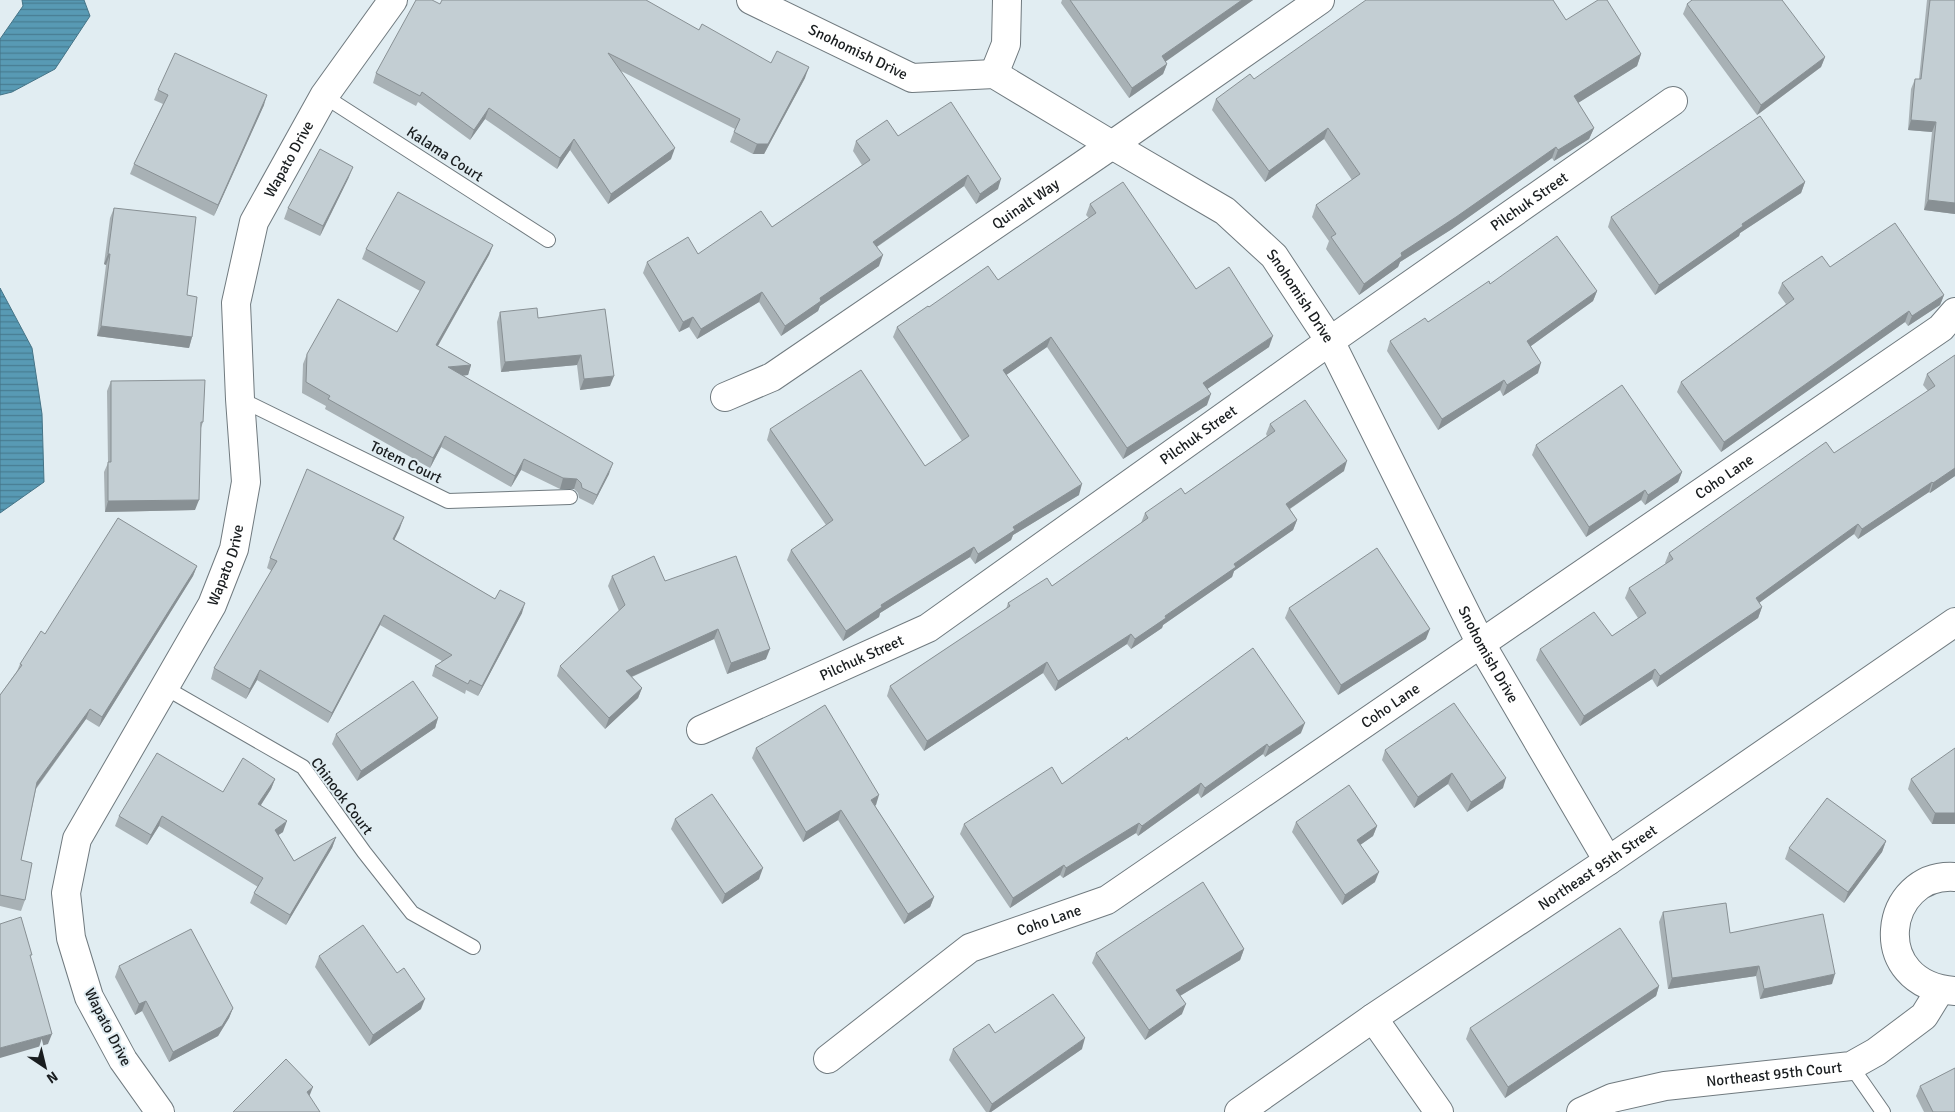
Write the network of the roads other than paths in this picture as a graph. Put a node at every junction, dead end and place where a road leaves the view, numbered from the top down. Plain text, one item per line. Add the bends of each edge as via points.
1 (393, 0) edge
2 (751, 0) edge
3 (1007, 0) edge
4 (1320, 0) edge
5 (994, 74) junction
6 (324, 96) junction
7 (1673, 102) dead end
8 (1112, 145) junction
9 (548, 240) dead end
10 (1948, 320) edge
11 (1330, 341) junction
12 (725, 397) dead end
13 (240, 399) junction
14 (570, 497) edge
15 (1955, 622) edge
16 (1481, 644) junction
17 (164, 687) junction
18 (701, 730) dead end
19 (1608, 861) junction
20 (1955, 877) edge
21 (473, 947) dead end
22 (1947, 991) edge
23 (1373, 1018) junction
24 (828, 1059) dead end
25 (1851, 1066) junction
26 (160, 1112) edge
27 (1239, 1112) edge
28 (1439, 1112) edge
29 (1581, 1112) edge
30 (1883, 1112) edge

1 - 6 street, Wapato Drive
2 - 5 street, Snohomish Drive via 912,78
3 - 5 street via 1006,44
4 - 8 street, Quinalt Way
5 - 8 street, Snohomish Drive
6 - 9 lane, Kalama Court
6 - 13 street, Wapato Drive via 254,222 236,303
7 - 11 street, Pilchuk Street
8 - 11 street, Snohomish Drive via 1225,211 1274,256
8 - 12 street, Quinalt Way via 772,377
10 - 16 street, Coho Lane
11 - 16 street, Snohomish Drive
11 - 18 street, Pilchuk Street via 928,628
13 - 14 lane, Totem Court via 448,501
13 - 17 street, Wapato Drive via 246,482 234,549 212,605
15 - 19 street, Northeast 95th Street
16 - 19 street, Snohomish Drive
16 - 24 street, Coho Lane via 1107,900 970,948
17 - 21 lane, Chinook Court via 303,767 412,914
17 - 26 street, Wapato Drive via 77,839 66,894 71,938 90,997 123,1060
19 - 23 street, Northeast 95th Street
20 - 22 street, Northeast 95th Court via 1932,880 1918,888 1906,899 1894,930 1902,962 1911,975 1924,985
22 - 25 street, Northeast 95th Court via 1924,1016 1876,1052
23 - 27 street, Northeast 95th Street
23 - 28 street
25 - 29 street, Northeast 95th Court via 1666,1086 1612,1098
25 - 30 lane

